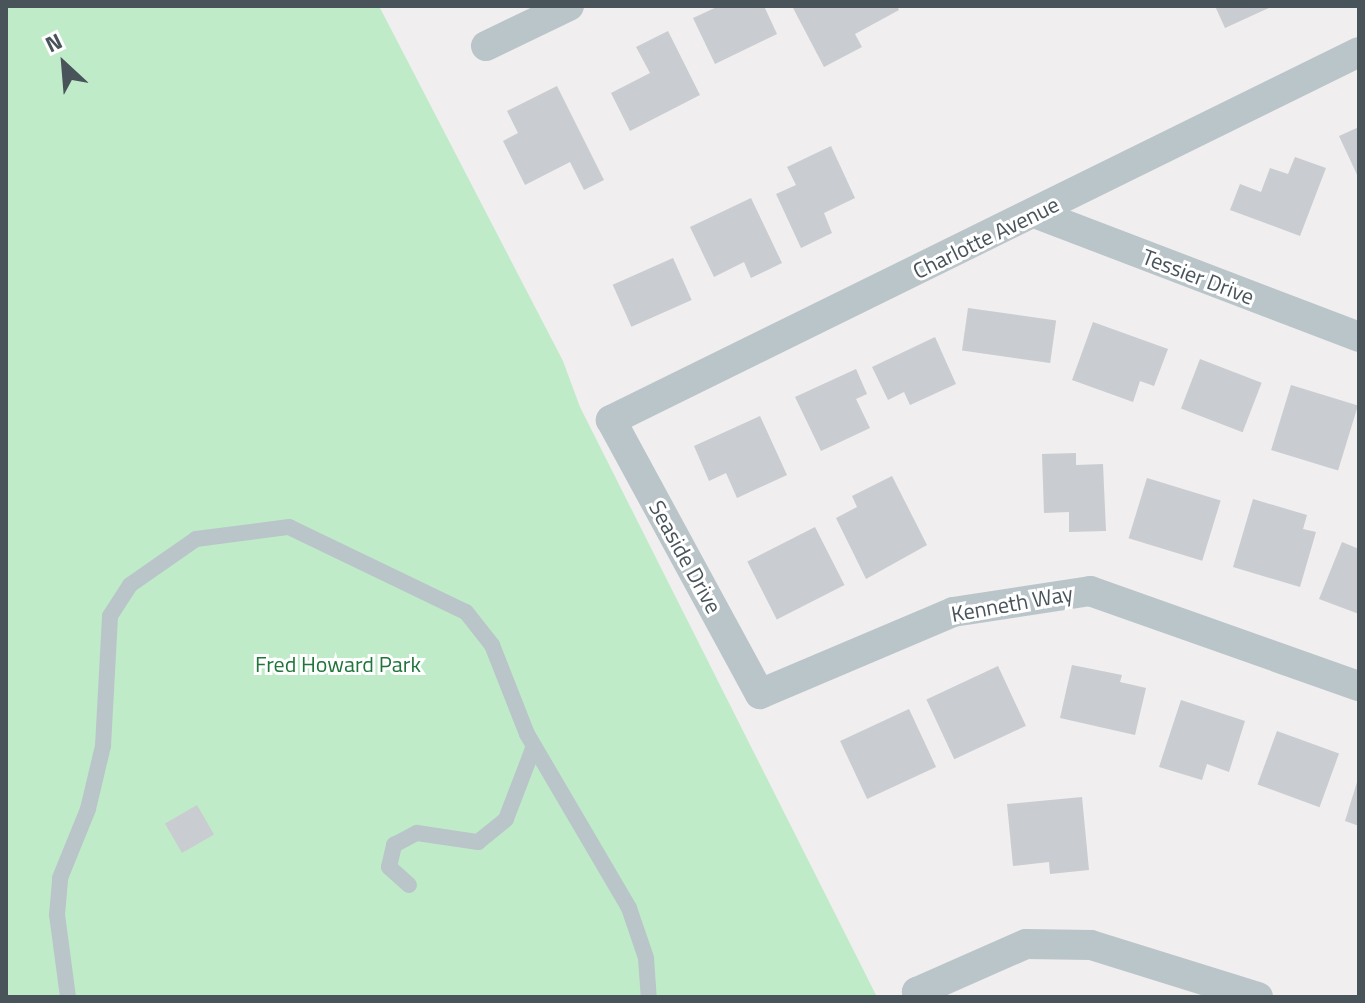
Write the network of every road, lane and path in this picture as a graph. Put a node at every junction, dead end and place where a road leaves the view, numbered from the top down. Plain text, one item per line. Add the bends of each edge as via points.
1 (569, 6) edge
2 (486, 46) dead end
3 (1359, 52) edge
4 (1037, 214) junction
5 (1359, 337) edge
6 (611, 420) joint
7 (1359, 686) edge
8 (760, 694) joint
9 (534, 746) junction
10 (409, 885) dead end
11 (918, 995) edge
12 (68, 997) edge
13 (649, 997) edge
14 (1258, 997) edge

1 - 2 street
3 - 4 street, Charlotte Avenue
4 - 5 street, Tessier Drive
4 - 6 street, Charlotte Avenue
6 - 8 street, Seaside Drive
7 - 8 street, Kenneth Way via 1090,591 953,612
9 - 10 lane via 506,819 478,842 417,833 394,845 389,867
9 - 12 lane via 492,645 466,612 289,527 196,539 130,585 110,616 103,746 88,809 60,878 57,915
9 - 13 lane via 629,908 646,958
11 - 14 street via 1026,944 1091,945

